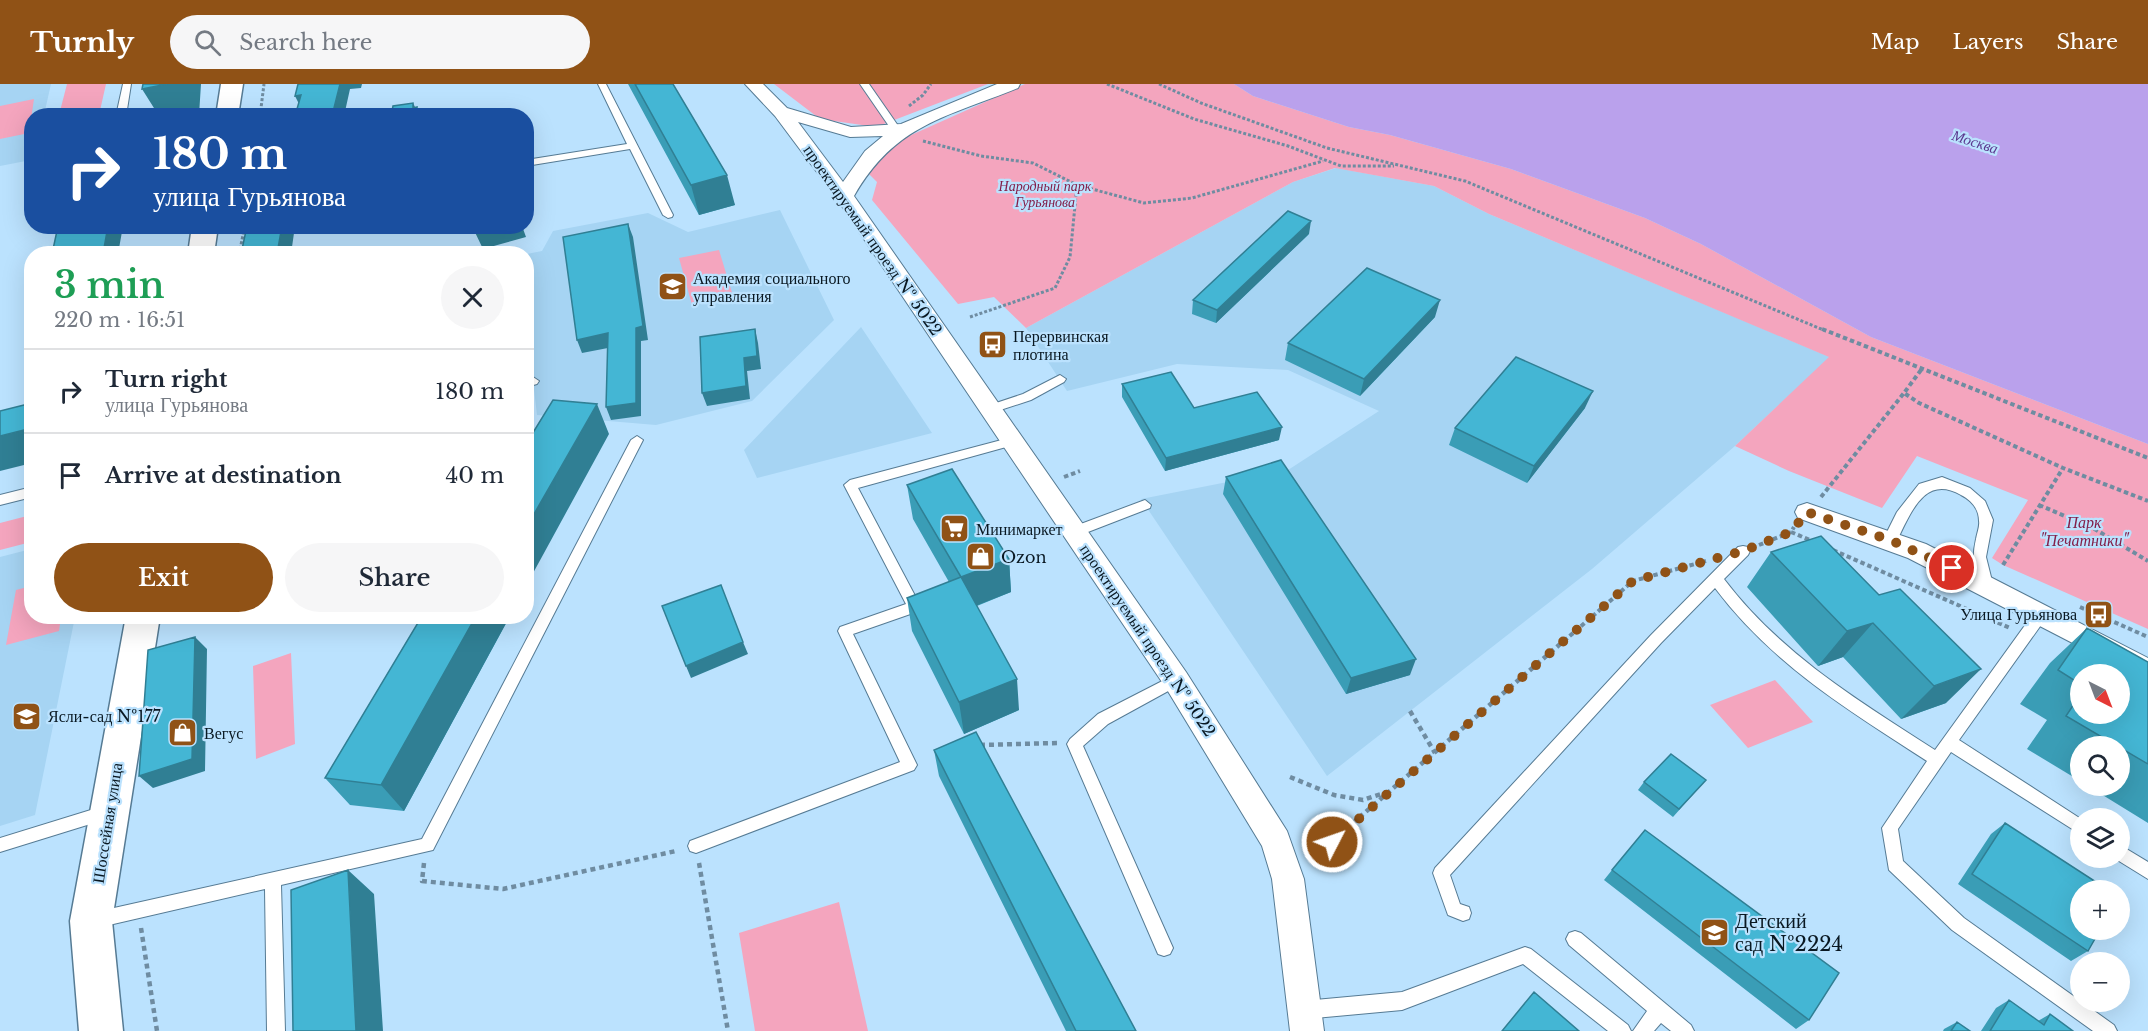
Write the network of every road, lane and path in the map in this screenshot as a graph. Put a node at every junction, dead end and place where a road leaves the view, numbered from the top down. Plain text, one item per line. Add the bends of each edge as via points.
1 (127, 84) edge
2 (232, 84) edge
3 (264, 84) edge
4 (602, 84) edge
5 (753, 84) edge
6 (864, 84) edge
7 (931, 84) edge
8 (1012, 84) edge
9 (1107, 84) edge
10 (1159, 84) edge
11 (123, 108) edge
12 (228, 108) edge
13 (261, 108) edge
14 (781, 112) junction
15 (897, 126) junction
16 (922, 141) dead end
17 (633, 146) junction
18 (1323, 161) junction
19 (534, 162) edge
20 (1402, 166) junction
21 (1077, 186) junction
22 (844, 196) junction
23 (668, 215) dead end
24 (970, 317) dead end
25 (1921, 370) junction
26 (1060, 379) dead end
27 (1904, 393) junction
28 (991, 409) junction
29 (637, 440) dead end
30 (1013, 441) junction
31 (2148, 458) edge
32 (2063, 468) junction
33 (24, 494) edge
34 (0, 500) edge
35 (2148, 501) edge
36 (2039, 505) junction
37 (1145, 506) dead end
38 (1799, 522) junction
39 (1075, 532) junction
40 (1890, 540) junction
41 (1821, 545) edge
42 (1832, 550) edge
43 (1743, 551) junction
44 (2148, 561) edge
45 (2003, 565) dead end
46 (1716, 579) junction
47 (1986, 585) junction
48 (2076, 604) dead end
49 (142, 624) edge
50 (2033, 624) junction
51 (2148, 637) edge
52 (2148, 670) edge
53 (1176, 680) junction
54 (1410, 711) dead end
55 (1948, 742) junction
56 (1075, 744) junction
57 (974, 745) edge
58 (1434, 753) junction
59 (1937, 759) junction
60 (1290, 777) dead end
61 (1390, 791) junction
62 (108, 811) junction
63 (2070, 821) edge
64 (1332, 842) dead end
65 (0, 845) edge
66 (696, 846) junction
67 (2130, 859) edge
68 (2148, 871) edge
69 (273, 879) junction
70 (422, 881) dead end
71 (139, 910) junction
72 (1463, 913) dead end
73 (91, 921) junction
74 (1575, 939) dead end
75 (1164, 948) dead end
76 (1660, 1010) junction
77 (1305, 1020) edge
78 (101, 1031) edge
79 (157, 1031) edge
80 (276, 1031) edge
81 (728, 1031) edge
82 (1622, 1031) edge
83 (1642, 1031) edge
84 (1685, 1031) edge
85 (2108, 1031) edge

1 - 11 lane
2 - 12 main road
3 - 13 path
4 - 17 lane
5 - 14 street, проектируемый проезд № 5022
6 - 15 lane
7 - 15 path
8 - 15 street
9 - 18 path via 1194,119 1288,146
10 - 20 path via 1327,148
14 - 15 street via 850,132
14 - 22 street, проектируемый проезд № 5022
15 - 22 street via 863,164
16 - 21 path via 981,156 1033,163
17 - 19 lane
17 - 23 lane
18 - 20 path via 1360,168
18 - 21 path via 1192,198 1144,203
20 - 25 path via 1465,181
21 - 24 path via 1070,257 1055,288
22 - 28 street, проектируемый проезд № 5022
25 - 27 path
25 - 31 path
26 - 28 lane via 1027,397
27 - 32 path
27 - 38 path
28 - 30 street, проектируемый проезд № 5022
29 - 69 lane via 427,845
30 - 39 street, проектируемый проезд № 5022
30 - 66 lane via 850,485 914,607 845,631 909,765
32 - 35 path
32 - 36 path
33 - 34 lane
36 - 44 path via 2092,528
36 - 45 path
37 - 39 lane
38 - 40 street
38 - 41 path
38 - 43 path
39 - 53 street, проектируемый проезд № 5022
40 - 47 street
40 - 47 lane via 1902,515 1924,488 1942,482 1965,491 1979,501 1986,520 1979,557
42 - 50 path
43 - 46 lane
43 - 58 path via 1633,581
46 - 59 lane via 1734,607 1784,654
46 - 72 lane via 1441,873 1454,909
47 - 50 street
48 - 51 path
49 - 62 main road, Шоссейная улица
50 - 52 street
50 - 55 lane
53 - 56 lane via 1103,718
53 - 77 street, проектируемый проезд № 5022 via 1278,844 1288,879
54 - 58 path
55 - 59 lane
55 - 63 lane
56 - 57 path
56 - 75 lane
58 - 61 path
59 - 85 lane via 1890,828 1895,865 1958,924
60 - 61 path via 1334,795 1363,800
61 - 64 path
62 - 65 lane
62 - 73 main road, Шоссейная улица
66 - 70 path via 503,889
66 - 81 path
67 - 68 lane
69 - 71 lane
69 - 80 lane
71 - 73 lane
71 - 79 path
73 - 78 main road, Шоссейная улица
74 - 76 lane
76 - 83 lane
76 - 84 lane
77 - 82 lane via 1402,1001 1525,955

